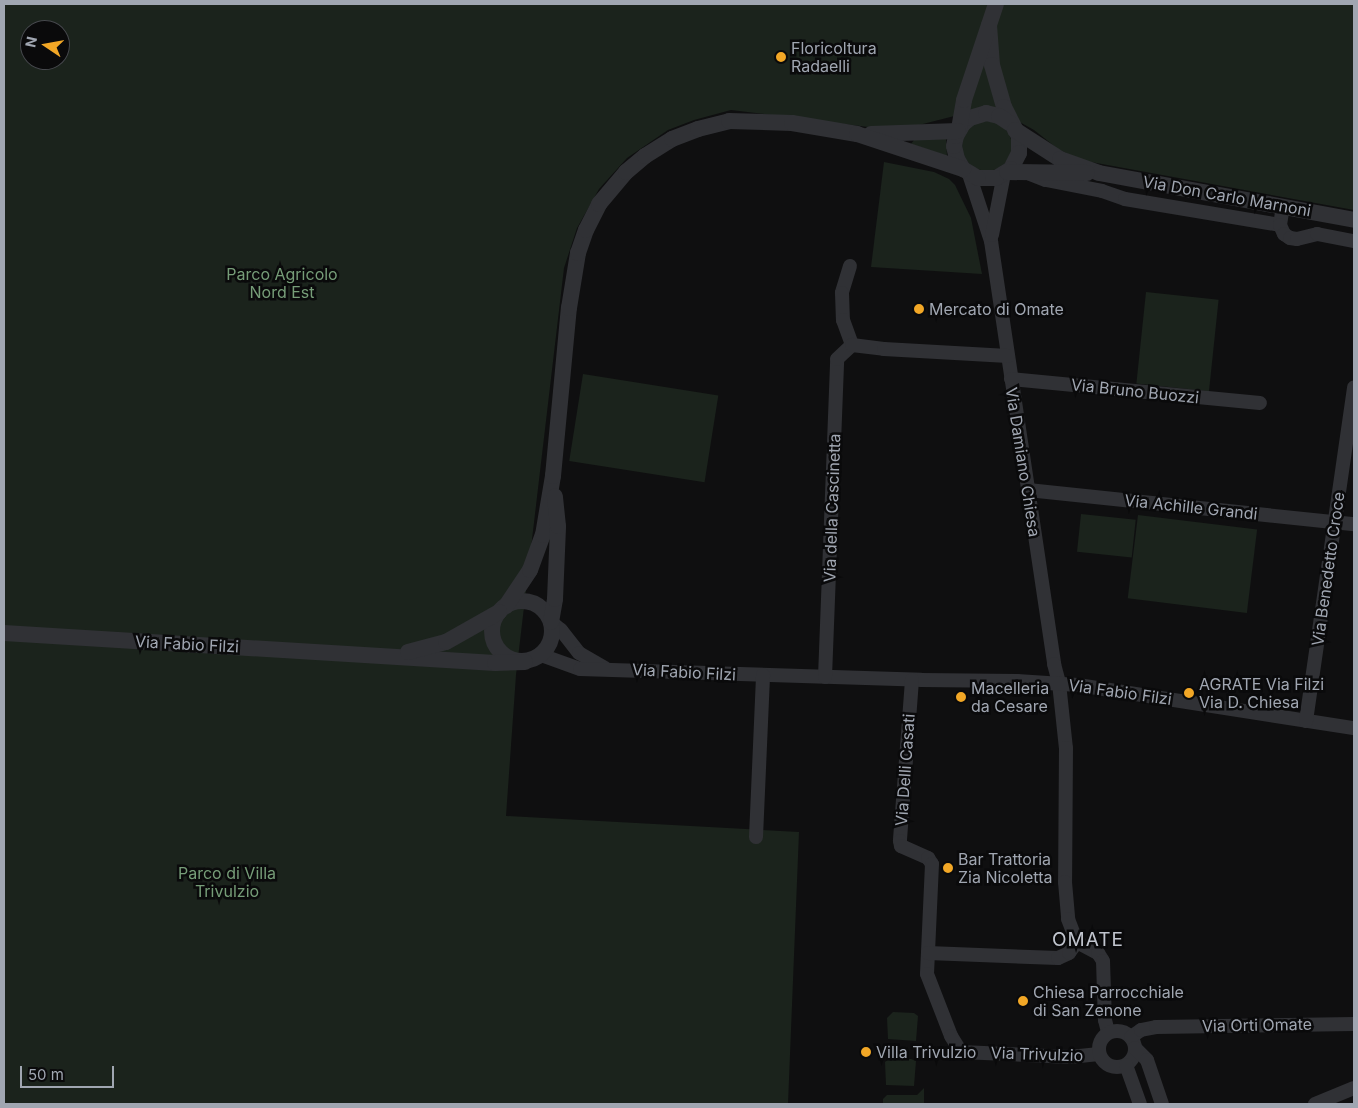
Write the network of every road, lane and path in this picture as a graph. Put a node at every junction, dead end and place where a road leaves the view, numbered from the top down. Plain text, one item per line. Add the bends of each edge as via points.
1 (996, 4) edge
2 (989, 25) junction
3 (975, 68) junction
4 (1000, 94) junction
5 (1013, 127) junction
6 (959, 130) junction
7 (856, 134) junction
8 (966, 172) junction
9 (1006, 173) junction
10 (1027, 173) junction
11 (1099, 173) junction
12 (1283, 206) junction
13 (1354, 220) edge
14 (1280, 225) junction
15 (1354, 240) edge
16 (991, 241) junction
17 (850, 266) dead end
18 (852, 345) junction
19 (1008, 356) junction
20 (1011, 379) junction
21 (1354, 387) edge
22 (1260, 403) dead end
23 (553, 476) junction
24 (1028, 490) junction
25 (1334, 522) junction
26 (1354, 524) edge
27 (503, 608) junction
28 (551, 622) junction
29 (4, 633) edge
30 (371, 654) junction
31 (541, 655) junction
32 (525, 662) junction
33 (605, 668) junction
34 (763, 675) junction
35 (825, 677) junction
36 (912, 680) junction
37 (1060, 683) junction
38 (1306, 721) junction
39 (1354, 728) edge
40 (756, 837) dead end
41 (1077, 942) junction
42 (928, 953) junction
43 (1354, 1024) edge
44 (1108, 1032) junction
45 (1133, 1042) junction
46 (1099, 1054) junction
47 (1126, 1065) junction
48 (1354, 1088) edge
49 (1140, 1104) edge
50 (1162, 1104) edge
51 (1315, 1104) edge

1 - 2 street
2 - 3 street
2 - 4 street via 990,55
3 - 4 street
3 - 6 street via 964,100
4 - 5 street
5 - 6 street via 998,116 983,114 970,118
5 - 9 street via 1019,153 1014,166
5 - 11 street via 1060,159
6 - 7 street
6 - 8 street via 955,151
7 - 8 street
7 - 23 street via 792,123 717,123 666,142 636,163 617,182 592,217 578,253 569,308
8 - 9 street via 984,179
8 - 16 street, Via Damiano Chiesa
9 - 10 street
9 - 16 street, Via Damiano Chiesa
10 - 11 street
10 - 14 street via 1125,199
11 - 12 street, Via Don Carlo Marnoni
12 - 13 street, Via Don Carlo Marnoni
12 - 14 street
14 - 15 street via 1284,234 1297,240 1317,234
16 - 19 street, Via Damiano Chiesa
17 - 18 street via 842,293 843,320
18 - 19 street
18 - 35 street, Via della Cascinetta via 837,359
19 - 20 street, Via Damiano Chiesa
20 - 22 street, Via Bruno Buozzi
20 - 24 street, Via Damiano Chiesa
21 - 25 street, Via Benedetto Croce
23 - 27 street via 538,553
23 - 28 street via 558,526
24 - 25 street, Via Achille Grandi
24 - 37 street, Via Damiano Chiesa via 1054,664
25 - 26 street, Via Achille Grandi
25 - 38 street, Via Benedetto Croce
27 - 28 street via 519,601 532,603 544,610
27 - 30 street, Via Fabio Filzi via 435,646 411,652
27 - 32 street via 493,624 494,642 508,658
28 - 31 street via 551,640
28 - 33 street, Via Fabio Filzi via 579,653
29 - 30 street, Via Fabio Filzi
30 - 32 street, Via Fabio Filzi via 495,663
31 - 32 street
31 - 33 street, Via Fabio Filzi via 574,668
33 - 34 street, Via Fabio Filzi
34 - 35 street, Via Fabio Filzi
34 - 40 street
35 - 36 street, Via Fabio Filzi
36 - 37 street, Via Fabio Filzi
36 - 42 street, Via Delli Casati via 900,841 905,848 928,858 932,864
37 - 38 street, Via Fabio Filzi
37 - 41 street, Via Damiano Chiesa via 1066,748 1065,882 1068,919
38 - 39 street, Via Fabio Filzi
41 - 42 street via 1060,958
41 - 44 street via 1104,961
42 - 46 street, Via Trivulzio via 927,974 951,1036 961,1052 1070,1057
43 - 45 street, Via Orti Omate via 1156,1027 1141,1030
44 - 45 street via 1121,1030
44 - 46 street via 1100,1041
45 - 47 street via 1132,1060
45 - 50 street via 1147,1060
46 - 47 street via 1110,1066
47 - 49 street
48 - 51 street

